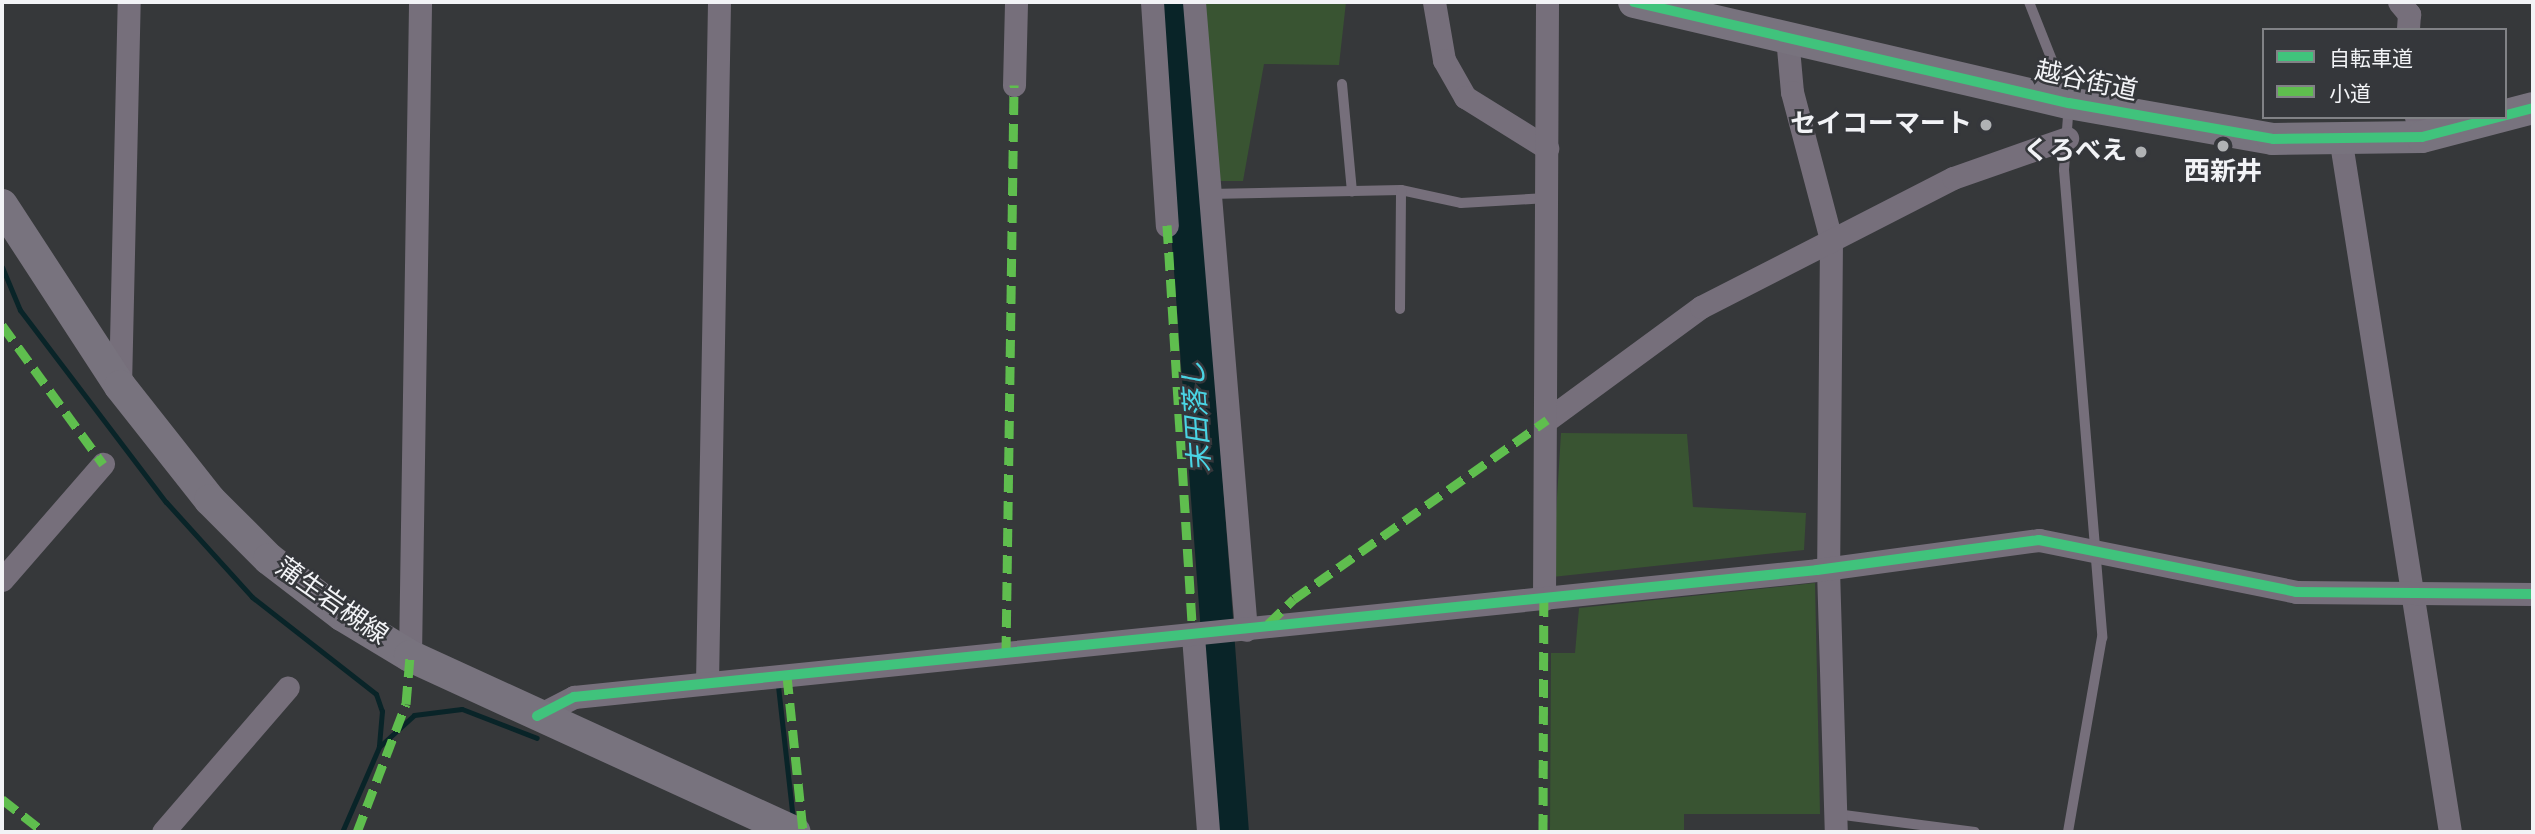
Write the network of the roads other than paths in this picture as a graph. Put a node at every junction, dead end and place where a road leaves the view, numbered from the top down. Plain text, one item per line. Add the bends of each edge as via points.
1 (129, 2) edge
2 (420, 2) edge
3 (719, 2) edge
4 (1016, 2) edge
5 (1152, 2) edge
6 (1194, 2) edge
7 (1434, 2) edge
8 (1548, 2) edge
9 (1634, 2) edge
10 (2029, 2) edge
11 (2399, 2) edge
12 (2408, 28) edge
13 (1787, 37) junction
14 (1342, 84) dead end
15 (1014, 85) dead end
16 (2069, 103) junction
17 (2533, 108) edge
18 (2507, 112) edge
19 (2467, 119) edge
20 (2419, 127) edge
21 (2067, 138) junction
22 (2341, 143) junction
23 (1547, 148) junction
24 (1401, 190) junction
25 (1352, 192) junction
26 (1209, 194) junction
27 (1547, 198) junction
28 (2, 205) edge
29 (1167, 225) dead end
30 (1831, 240) junction
31 (1401, 309) dead end
32 (120, 386) junction
33 (1546, 419) junction
34 (103, 464) dead end
35 (2094, 554) junction
36 (1828, 569) junction
37 (2, 580) edge
38 (2410, 593) junction
39 (2533, 594) edge
40 (1544, 599) junction
41 (1246, 630) junction
42 (1193, 636) junction
43 (410, 656) junction
44 (706, 684) junction
45 (288, 687) dead end
46 (537, 716) junction
47 (1836, 823) edge
48 (163, 832) edge
49 (795, 832) edge
50 (1208, 832) edge
51 (1975, 832) edge
52 (2068, 832) edge
53 (2450, 832) edge

1 - 32 street
2 - 43 street
3 - 44 street
4 - 15 street
5 - 29 street
6 - 26 street
7 - 23 street via 1444,60 1465,97
8 - 23 street
9 - 13 main road, 越谷街道
10 - 16 lane
11 - 12 street via 2409,14
13 - 16 main road, 越谷街道
13 - 30 street via 1792,92
14 - 25 lane
16 - 21 lane
16 - 22 main road, 越谷街道 via 2204,130
17 - 18 main road, 越谷街道
19 - 20 main road, 越谷街道
20 - 22 main road, 越谷街道
21 - 30 street via 1953,178
21 - 35 lane via 2064,170
22 - 38 street
23 - 27 street
24 - 25 lane
24 - 27 lane via 1461,203
24 - 31 lane
25 - 26 lane
26 - 41 street
27 - 33 street
28 - 32 main road, 蒲生岩槻線
30 - 33 street via 1700,307
30 - 36 street
32 - 43 main road, 蒲生岩槻線 via 210,500 269,559 342,615
33 - 40 street
34 - 37 street
35 - 36 street via 2039,540
35 - 38 street via 2296,592
35 - 52 lane via 2102,636
36 - 40 street
36 - 47 street
38 - 39 street
38 - 53 street
40 - 41 street
41 - 42 street
42 - 44 street
42 - 50 street
43 - 46 main road, 蒲生岩槻線
44 - 46 street via 574,697
45 - 48 street
46 - 49 main road, 蒲生岩槻線
47 - 51 lane

